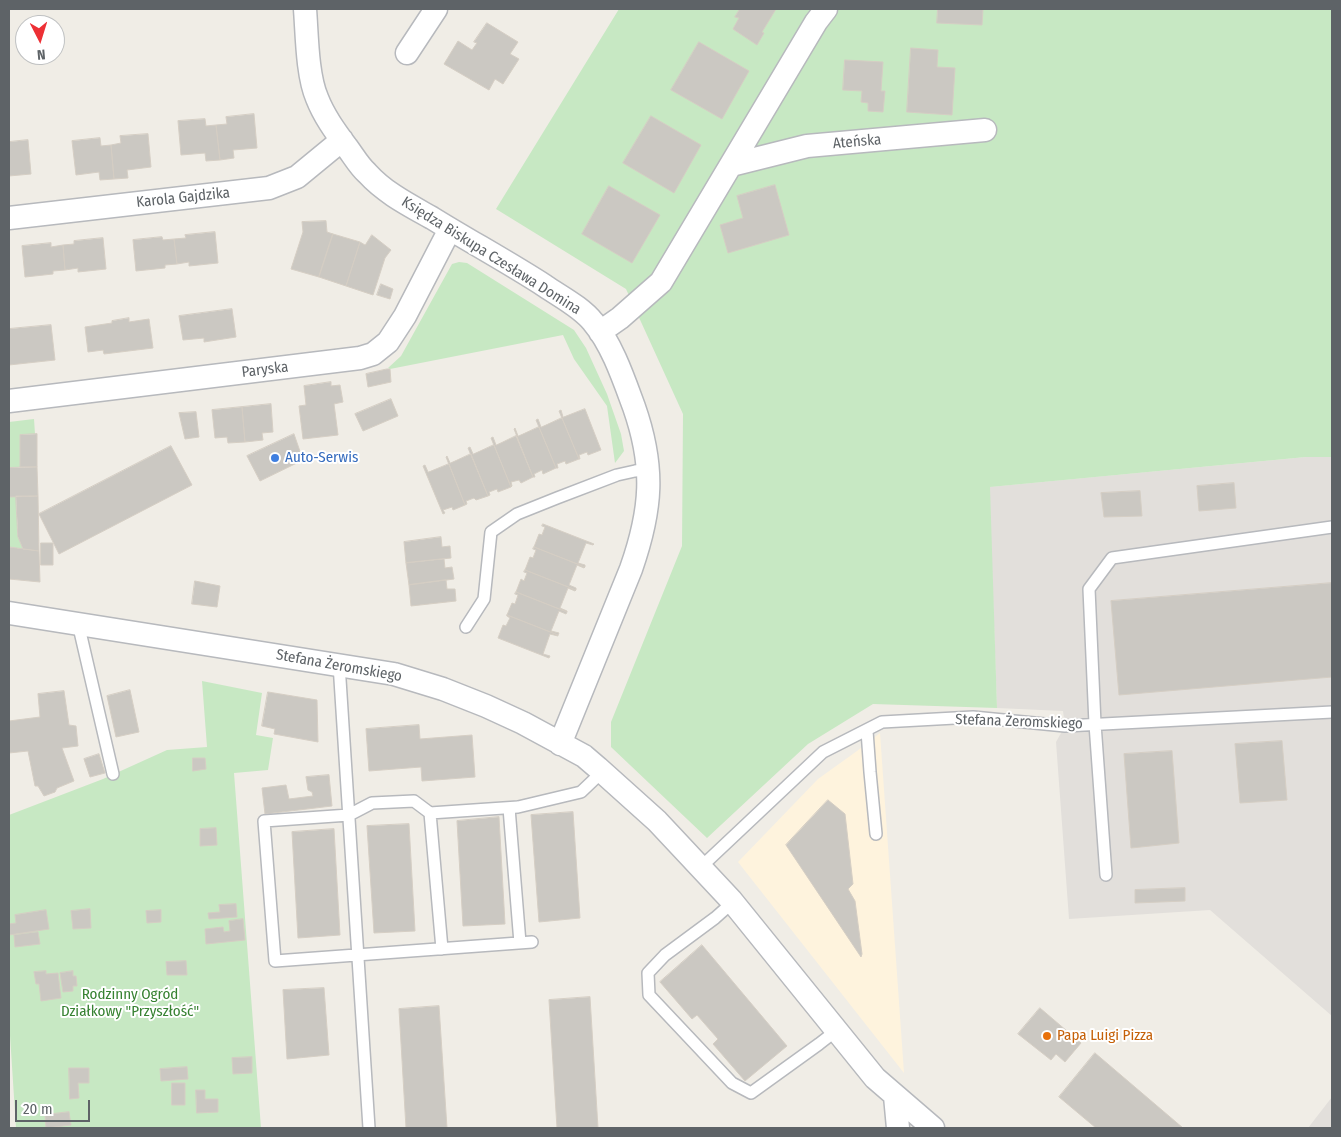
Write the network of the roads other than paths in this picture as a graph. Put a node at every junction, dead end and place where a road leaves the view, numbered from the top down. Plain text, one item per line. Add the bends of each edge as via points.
1 (305, 9) edge
2 (436, 9) edge
3 (826, 9) edge
4 (407, 53) dead end
5 (985, 130) dead end
6 (342, 140) junction
7 (731, 165) junction
8 (9, 218) edge
9 (450, 229) junction
10 (600, 332) junction
11 (9, 401) edge
12 (649, 470) junction
13 (1332, 527) edge
14 (9, 613) edge
15 (78, 623) junction
16 (466, 627) dead end
17 (340, 664) junction
18 (1332, 712) edge
19 (1095, 724) junction
20 (867, 731) junction
21 (560, 744) junction
22 (602, 772) junction
23 (113, 774) dead end
24 (508, 808) junction
25 (430, 813) junction
26 (349, 815) junction
27 (876, 834) dead end
28 (701, 867) junction
29 (1106, 875) dead end
30 (733, 902) junction
31 (532, 942) dead end
32 (520, 943) junction
33 (442, 949) junction
34 (358, 955) junction
35 (837, 1030) junction
36 (895, 1096) junction
37 (369, 1128) edge
38 (898, 1128) edge
39 (932, 1128) edge

1 - 6 street, Księdza Biskupa Czesława Domina via 316,97
2 - 4 street
3 - 7 street
5 - 7 street, Ateńska via 807,146
6 - 8 street, Karola Gajdzika via 297,177 269,188
6 - 9 street, Księdza Biskupa Czesława Domina via 366,173 389,193
7 - 10 street via 661,282
9 - 10 street, Księdza Biskupa Czesława Domina via 584,313
9 - 11 street, Paryska via 405,316 388,342 374,354
10 - 12 street, Księdza Biskupa Czesława Domina via 613,355 635,411 646,446
12 - 16 lane via 617,475 557,498 517,514 491,532 484,599
12 - 21 street, Księdza Biskupa Czesława Domina via 648,502 639,546
13 - 19 lane via 1112,558 1088,589
14 - 15 street, Stefana Żeromskiego
15 - 17 street, Stefana Żeromskiego
15 - 23 lane
17 - 21 street, Stefana Żeromskiego via 394,674 443,689 523,723
17 - 26 lane
18 - 19 lane, Stefana Żeromskiego
19 - 20 lane, Stefana Żeromskiego via 1065,726 973,717 882,722
19 - 29 lane
20 - 27 lane
20 - 28 lane, Stefana Żeromskiego via 823,752
21 - 22 street, Stefana Żeromskiego via 584,756
22 - 24 lane via 581,792
22 - 28 street, Stefana Żeromskiego via 657,821
24 - 25 lane
24 - 32 lane
25 - 26 lane via 414,800 372,803
25 - 33 lane
26 - 34 lane
26 - 34 lane via 264,821 275,961
28 - 30 street, Stefana Żeromskiego
30 - 35 street, Stefana Żeromskiego
30 - 35 lane via 664,955 648,973 649,995 732,1082 750,1093
31 - 32 lane
32 - 33 lane
33 - 34 lane
34 - 37 lane
35 - 36 street, Stefana Żeromskiego
36 - 38 street
36 - 39 street, Stefana Żeromskiego

